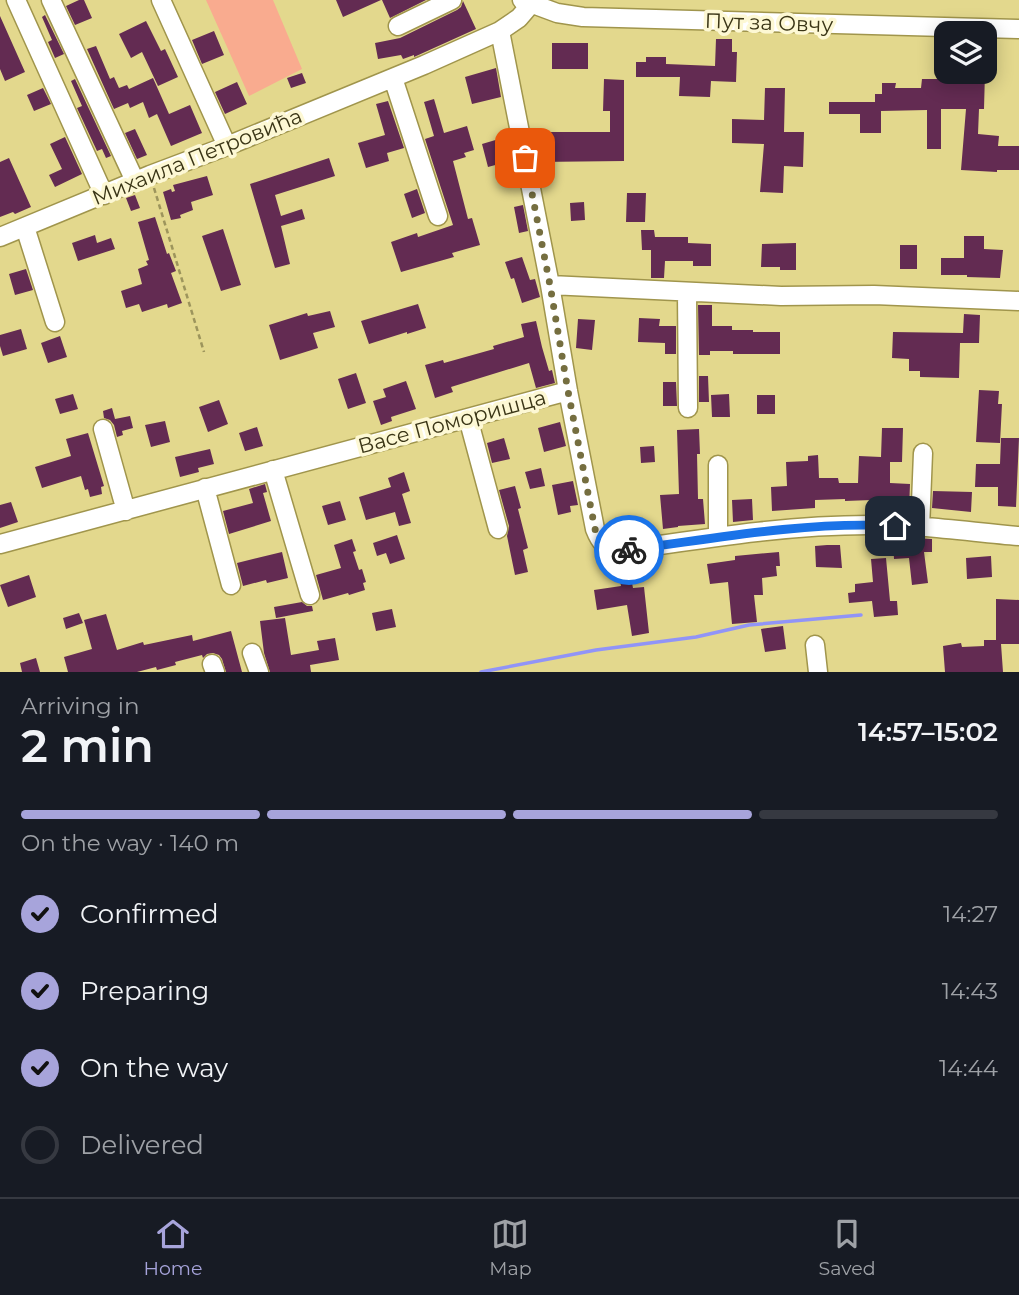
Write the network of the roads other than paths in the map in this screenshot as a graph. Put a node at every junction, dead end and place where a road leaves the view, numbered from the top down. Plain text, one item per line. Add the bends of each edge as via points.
1 (16, 0) edge
2 (51, 0) edge
3 (161, 0) edge
4 (452, 0) edge
5 (527, 2) edge
6 (398, 26) dead end
7 (1019, 29) edge
8 (500, 31) junction
9 (393, 78) junction
10 (227, 146) junction
11 (142, 178) junction
12 (104, 195) junction
13 (438, 216) dead end
14 (25, 227) junction
15 (0, 237) edge
16 (550, 285) junction
17 (687, 293) junction
18 (1019, 301) edge
19 (55, 322) dead end
20 (568, 391) junction
21 (688, 408) dead end
22 (468, 418) junction
23 (103, 429) dead end
24 (923, 453) dead end
25 (718, 465) dead end
26 (273, 471) junction
27 (205, 488) junction
28 (126, 511) junction
29 (920, 528) junction
30 (498, 529) dead end
31 (1019, 536) edge
32 (718, 537) junction
33 (0, 544) edge
34 (231, 585) dead end
35 (310, 595) dead end
36 (815, 645) dead end
37 (252, 653) dead end
38 (259, 672) edge
39 (818, 672) edge

1 - 12 street
2 - 11 street
3 - 10 street
4 - 6 street
5 - 7 street, Пут за Овчу via 583,17
5 - 8 street, Михаила Петровића via 519,18
8 - 9 street, Михаила Петровића
8 - 16 street, Васе Поморишца
9 - 10 street, Михаила Петровића
9 - 13 street
10 - 11 street, Михаила Петровића
11 - 12 street, Михаила Петровића
12 - 14 street, Михаила Петровића
14 - 15 street, Михаила Петровића
14 - 19 street
16 - 17 street
16 - 20 street, Васе Поморишца
17 - 18 street
17 - 21 street
20 - 22 street, Васе Поморишца
20 - 32 street via 595,529 604,545 619,551
22 - 26 street, Васе Поморишца
22 - 30 street
23 - 28 street
24 - 29 street
25 - 32 street
26 - 27 street, Васе Поморишца
26 - 35 street
27 - 28 street, Васе Поморишца
27 - 34 street
28 - 33 street, Васе Поморишца
29 - 31 street
29 - 32 street via 830,526
36 - 39 street
37 - 38 street

